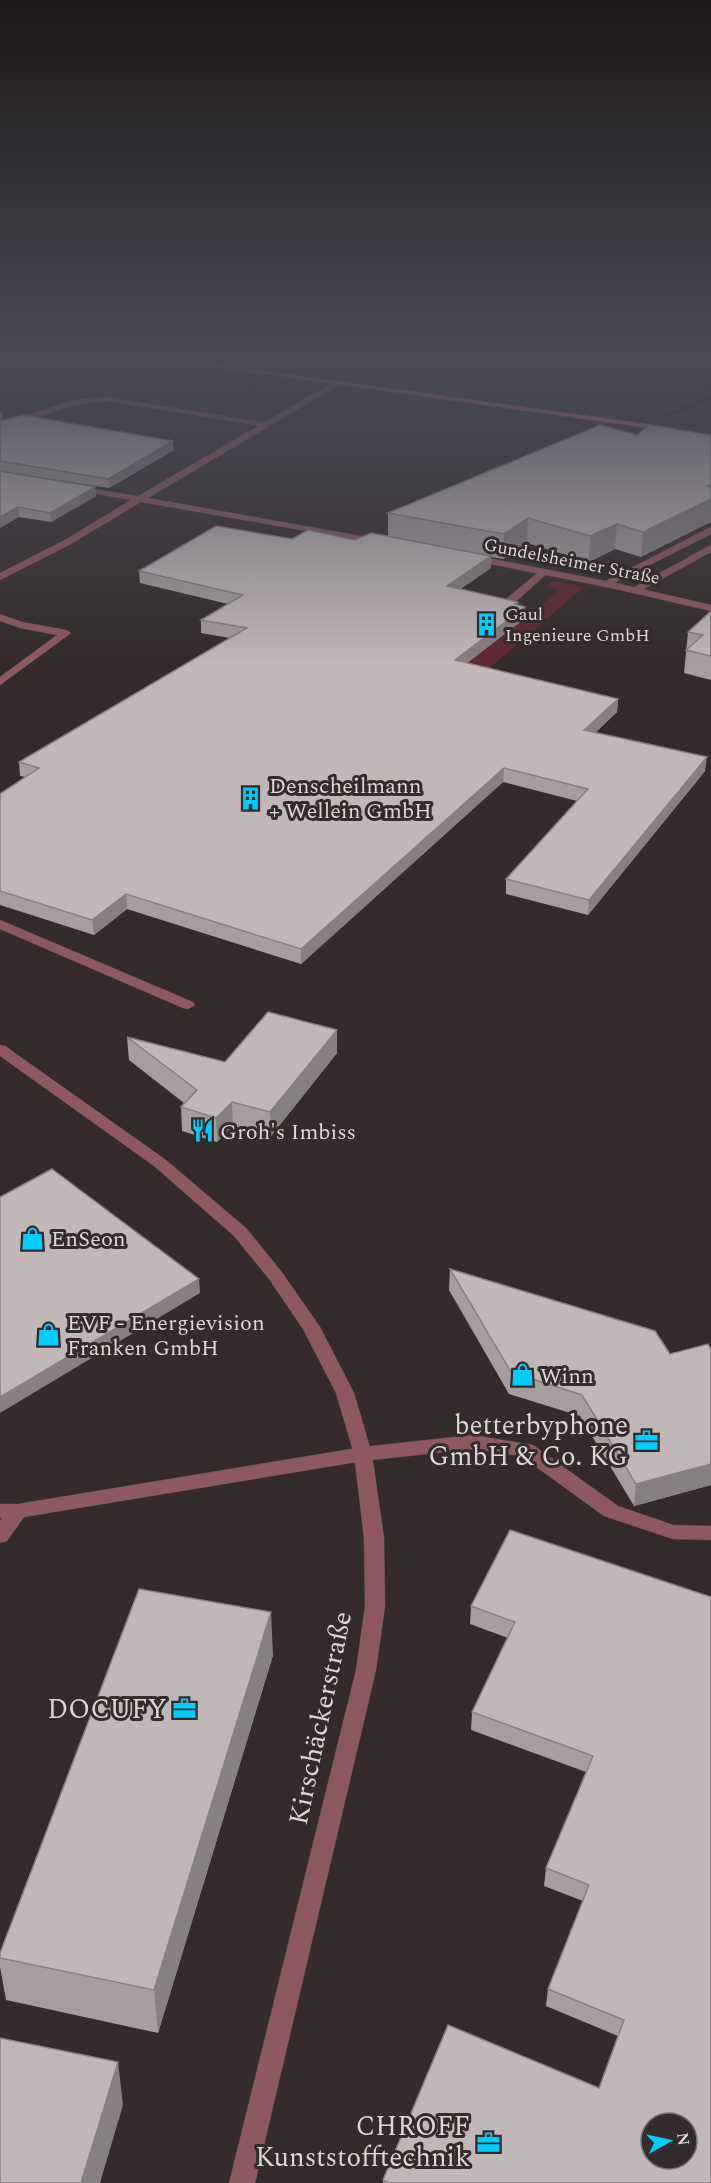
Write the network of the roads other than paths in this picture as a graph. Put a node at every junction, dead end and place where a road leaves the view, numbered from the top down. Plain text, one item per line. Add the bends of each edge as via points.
1 (206, 460) edge
2 (70, 487) edge
3 (139, 499) junction
4 (711, 530) edge
5 (390, 543) edge
6 (711, 548) edge
7 (465, 557) edge
8 (544, 572) junction
9 (0, 578) edge
10 (605, 584) junction
11 (634, 590) junction
12 (509, 602) edge
13 (711, 608) edge
14 (0, 617) edge
15 (0, 682) edge
16 (0, 924) edge
17 (188, 1005) dead end
18 (0, 1049) edge
19 (363, 1454) junction
20 (9, 1511) edge
21 (711, 1533) edge
22 (0, 1536) edge
23 (242, 2183) edge

1 - 3 street
2 - 3 street
3 - 5 street
3 - 9 street
4 - 10 street
6 - 11 street
7 - 8 street, Gundelsheimer Straße
8 - 10 street, Gundelsheimer Straße
8 - 12 street
10 - 11 street, Gundelsheimer Straße
11 - 13 street, Gundelsheimer Straße
14 - 15 street via 20,625 66,633
16 - 17 street
18 - 19 street, Kirschäckerstraße via 160,1163 240,1232 276,1275 311,1327 345,1393
19 - 20 street
19 - 21 street via 473,1442 526,1450 611,1511 673,1532
19 - 23 street, Kirschäckerstraße via 374,1538 375,1606 366,1670
20 - 22 street

